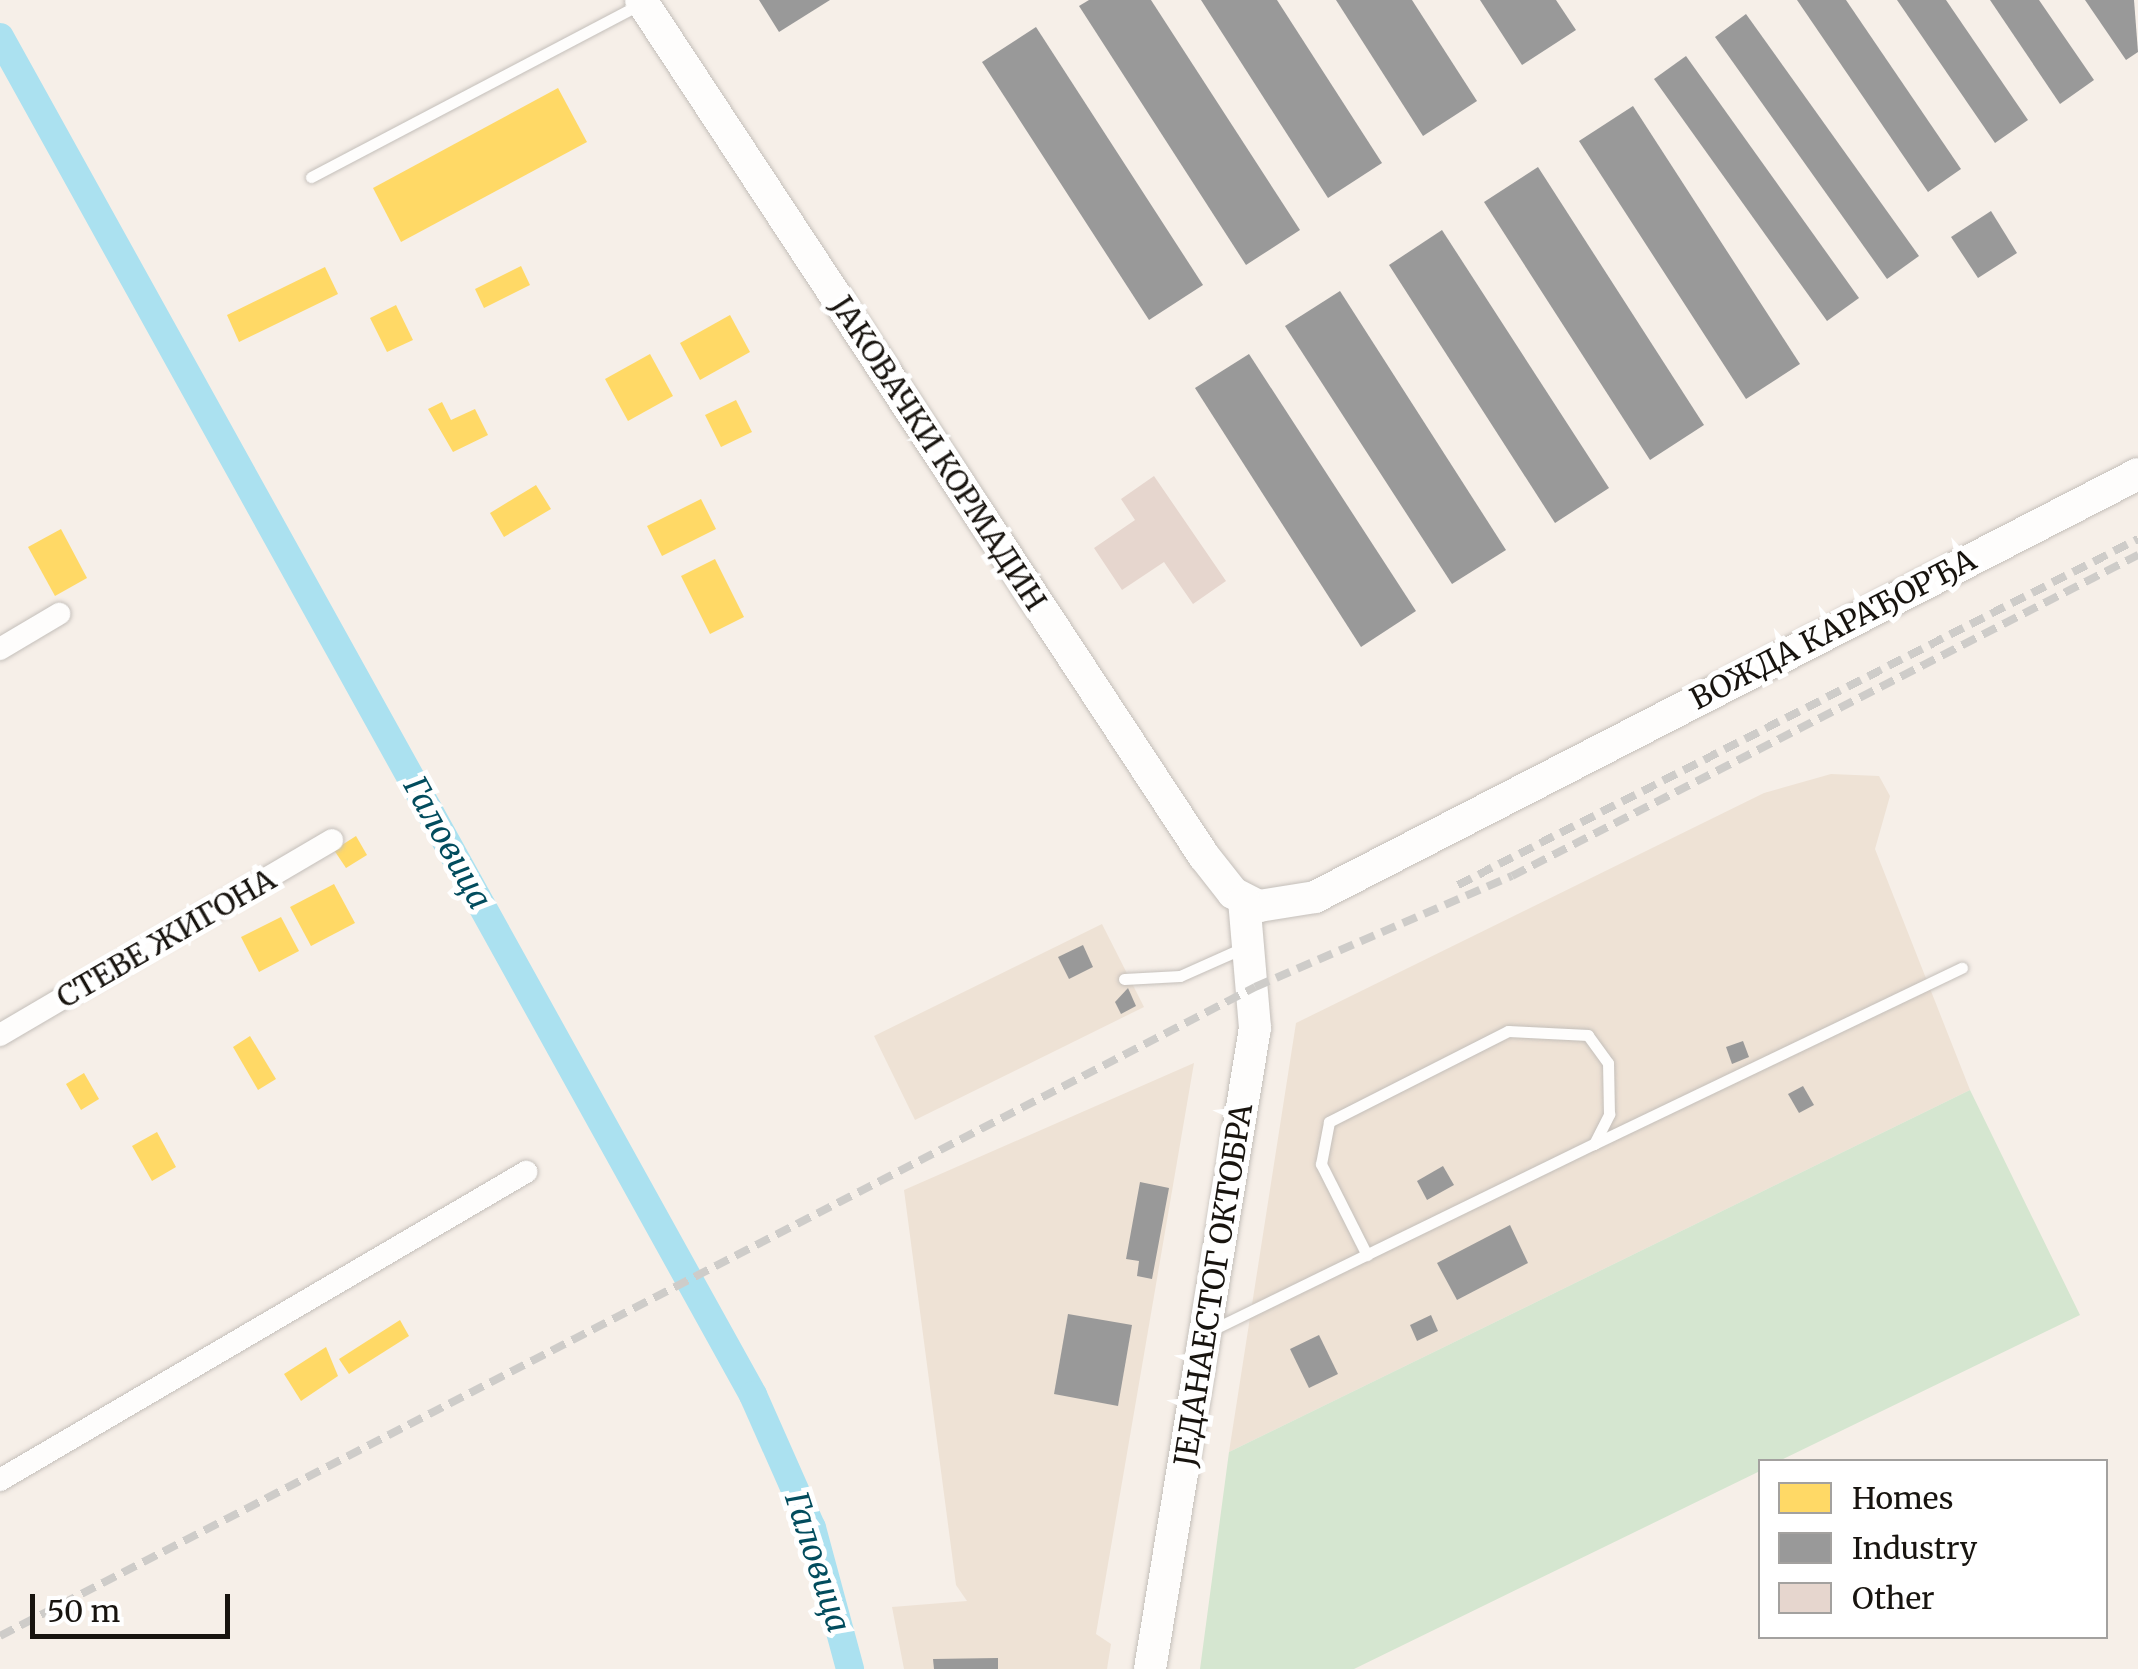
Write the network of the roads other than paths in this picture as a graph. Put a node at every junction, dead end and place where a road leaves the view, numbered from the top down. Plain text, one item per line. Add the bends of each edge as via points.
1 (642, 2) edge
2 (310, 177) dead end
3 (2138, 474) edge
4 (59, 614) dead end
5 (0, 649) edge
6 (332, 840) dead end
7 (1244, 900) junction
8 (1249, 946) junction
9 (1962, 968) dead end
10 (1124, 979) dead end
11 (0, 1035) edge
12 (1594, 1144) junction
13 (526, 1172) dead end
14 (1366, 1255) junction
15 (1204, 1334) junction
16 (0, 1480) edge
17 (1150, 1669) edge

1 - 2 lane
1 - 7 main road, ЈАКОВАЧКИ КОРМАДИН via 1213,870
3 - 7 main road, ВОЖДА КАРАЂОРЂА via 1315,897 1282,906
4 - 5 street
6 - 11 street, СТЕВЕ ЖИГОНА
7 - 8 main road, ЈЕДАНАЕСТОГ ОКТОБРА
8 - 10 lane via 1180,976
8 - 15 main road, ЈЕДАНАЕСТОГ ОКТОБРА via 1255,1028
9 - 12 lane
12 - 14 lane
12 - 14 lane via 1609,1114 1608,1063 1588,1035 1508,1031 1329,1122 1321,1164
13 - 16 street
14 - 15 lane
15 - 17 main road, ЈЕДАНАЕСТОГ ОКТОБРА

